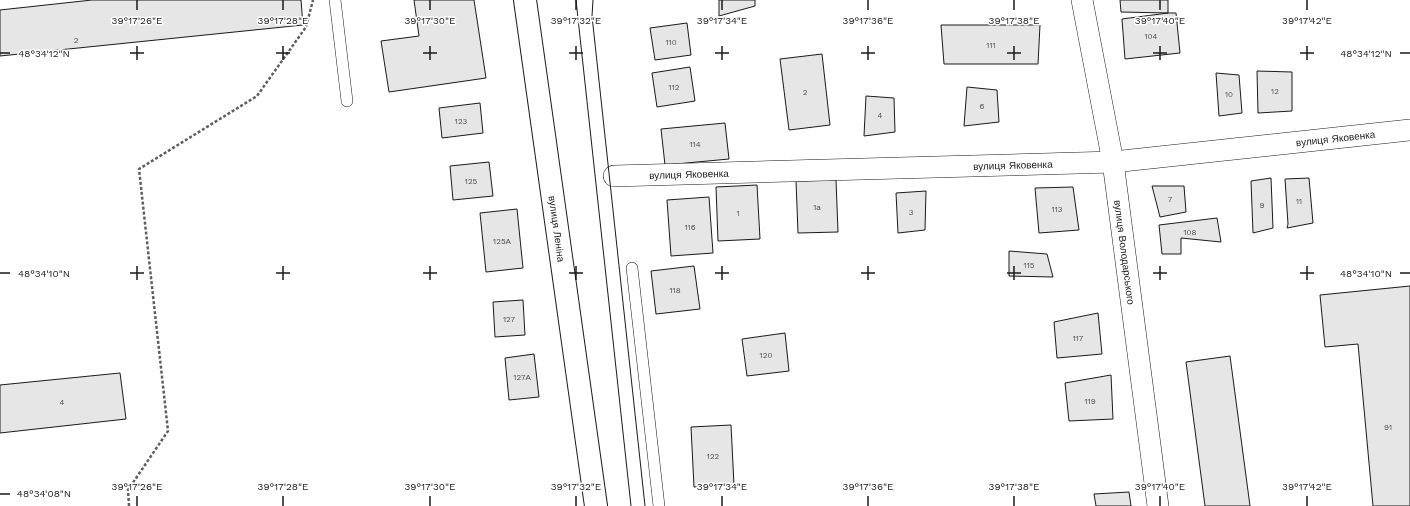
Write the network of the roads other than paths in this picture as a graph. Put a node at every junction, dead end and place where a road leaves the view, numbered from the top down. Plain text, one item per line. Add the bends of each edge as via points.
1 (335, 0) edge
2 (1082, 0) edge
3 (528, 3) edge
4 (347, 102) dead end
5 (1410, 130) edge
6 (1113, 162) junction
7 (614, 176) dead end
8 (632, 268) dead end
9 (596, 506) edge
10 (659, 506) edge
11 (1158, 506) edge

1 - 4 lane
2 - 6 street, вулиця Володарського
3 - 9 street, вулиця Леніна
5 - 6 street, вулиця Яковенка
6 - 7 street, вулиця Яковенка
6 - 11 street, вулиця Володарського
8 - 10 lane

